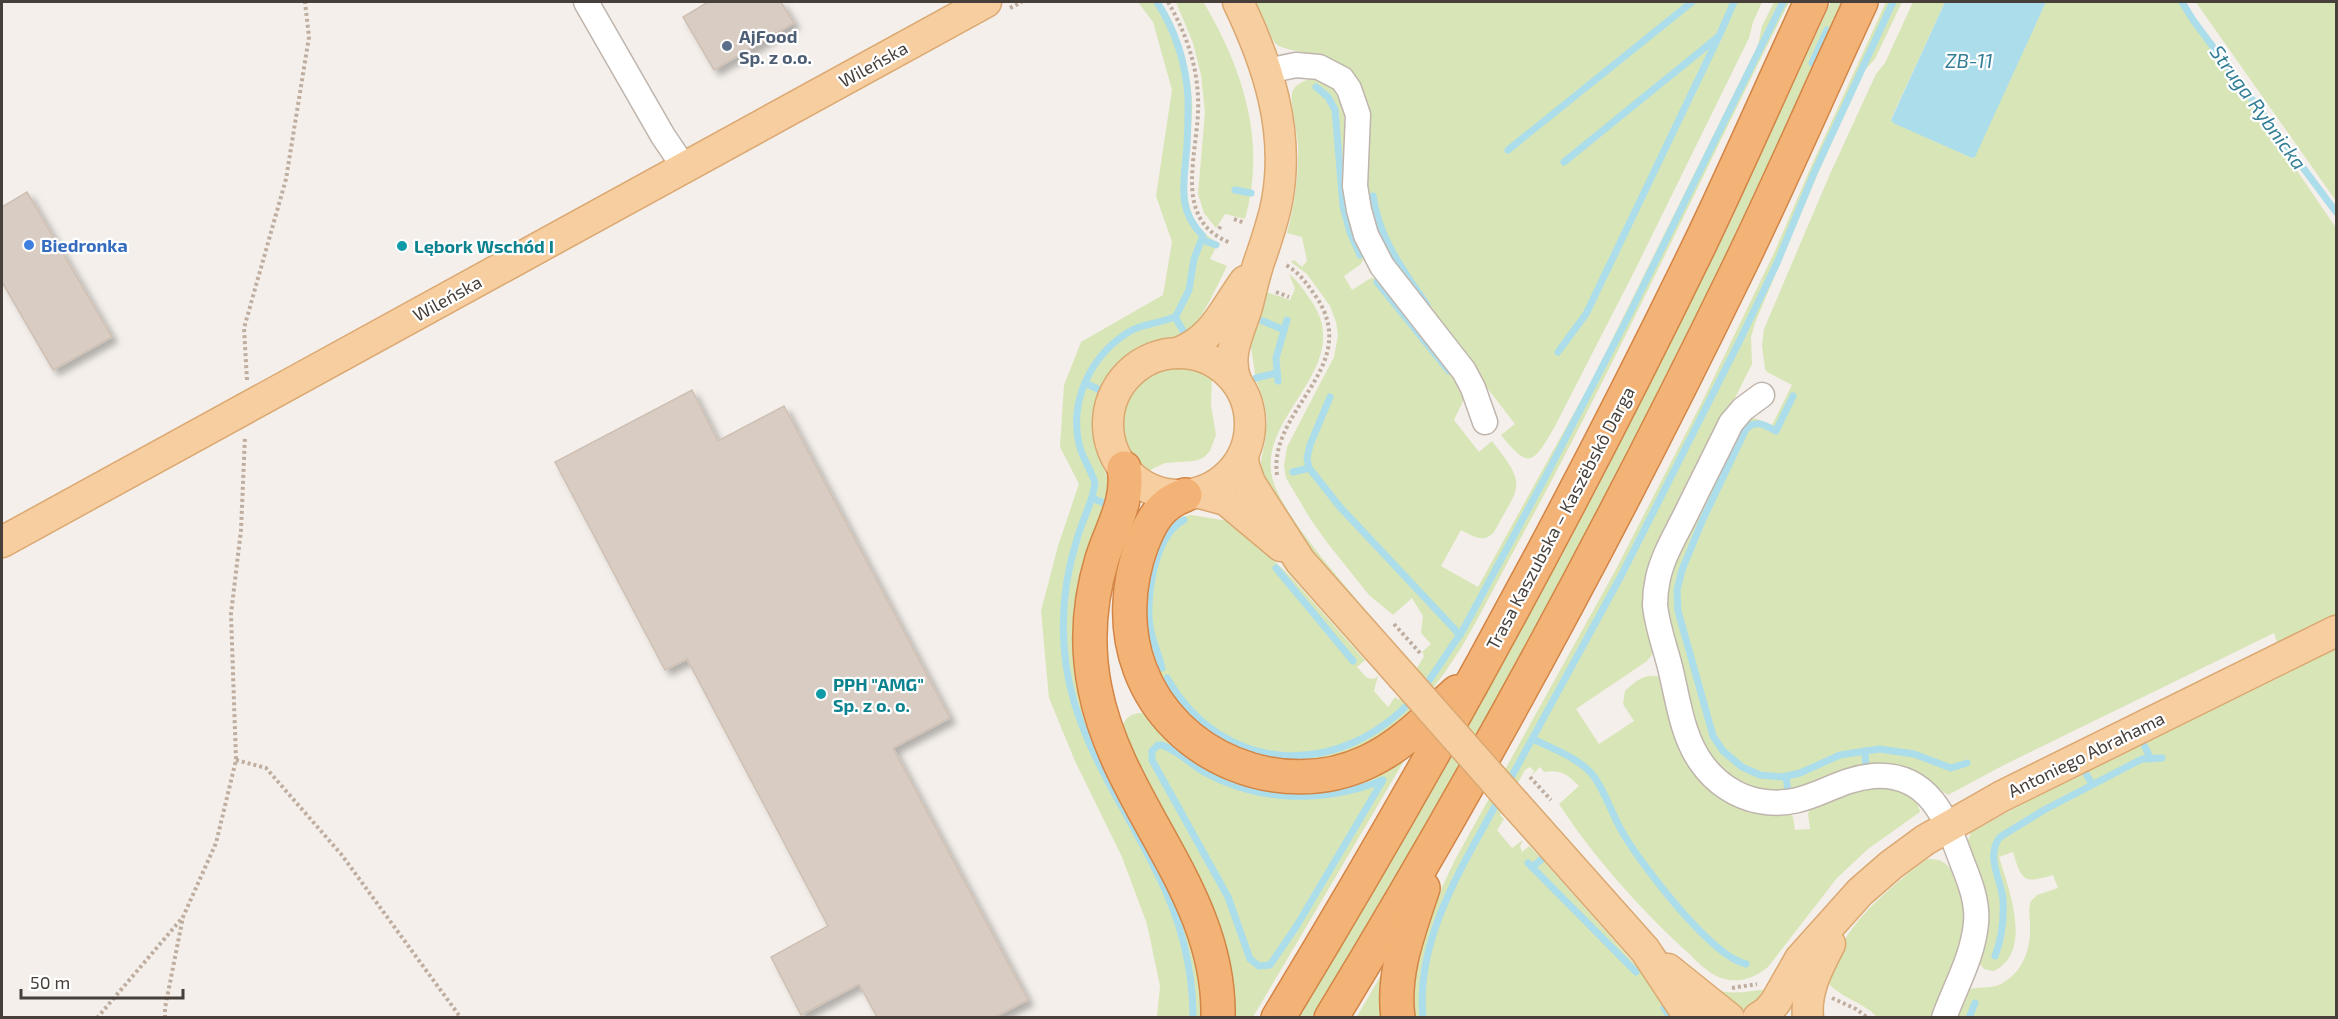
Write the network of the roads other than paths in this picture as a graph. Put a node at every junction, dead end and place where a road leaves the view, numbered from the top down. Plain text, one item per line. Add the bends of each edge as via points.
1 (586, 2) edge
2 (986, 2) edge
3 (1222, 2) edge
4 (1238, 2) edge
5 (1811, 2) edge
6 (1861, 2) edge
7 (1253, 39) junction
8 (1267, 71) junction
9 (684, 167) junction
10 (1272, 263) junction
11 (1178, 353) junction
12 (1236, 381) junction
13 (1762, 395) dead end
14 (1485, 422) dead end
15 (1244, 456) junction
16 (1124, 468) junction
17 (1192, 494) junction
18 (2, 542) edge
19 (1300, 561) junction
20 (2337, 631) edge
21 (1476, 675) junction
22 (1443, 825) junction
23 (1948, 825) junction
24 (1645, 950) junction
25 (1803, 995) edge
26 (1218, 1017) edge
27 (1278, 1017) edge
28 (1331, 1017) edge
29 (1398, 1017) edge
30 (1690, 1017) edge
31 (1729, 1017) edge
32 (1758, 1017) edge
33 (1944, 1017) edge

1 - 9 lane
2 - 9 main road, Wileńska
3 - 7 main road
4 - 7 main road
5 - 21 highway, Trasa Kaszubska – Kaszëbskô Darga via 1639,367
6 - 22 highway via 1679,389 1574,591
7 - 8 main road
8 - 10 main road via 1279,121 1281,174
8 - 14 lane via 1296,65 1319,67 1342,79 1349,89 1358,115 1355,186 1366,235 1382,266 1464,371
9 - 18 main road, Wileńska via 247,416
10 - 11 main road via 1208,336
10 - 12 main road via 1246,308 1232,347
11 - 12 main road via 1207,359
11 - 16 main road via 1149,360 1136,368 1117,390 1111,404 1109,433 1112,448
12 - 15 main road via 1250,414
13 - 23 lane via 1731,423 1666,553 1657,582 1657,616 1689,742 1712,776 1745,797 1785,803 1811,798 1853,780 1874,776 1896,778 1928,795
15 - 17 main road via 1227,478
15 - 19 main road via 1250,483
16 - 17 main road via 1154,491
16 - 26 highway via 1125,495 1102,557 1091,607 1090,661 1109,739 1196,907 1209,943
17 - 19 main road via 1226,500
17 - 21 highway via 1161,508 1147,530 1132,576 1129,609 1132,642 1144,678 1171,719 1193,741 1248,770 1309,777 1340,772 1391,749
19 - 24 main road, bridge via 1411,665 1516,805
20 - 23 main road, Antoniego Abrahama
21 - 27 highway, Trasa Kaszubska – Kaszëbskô Darga
22 - 28 highway
22 - 29 highway via 1402,950 1397,976
23 - 25 main road, Antoniego Abrahama via 1891,865 1851,902
23 - 33 lane via 1972,888 1976,913 1970,952
24 - 30 main road
24 - 31 main road
25 - 32 main road, Antoniego Abrahama via 1775,1003

